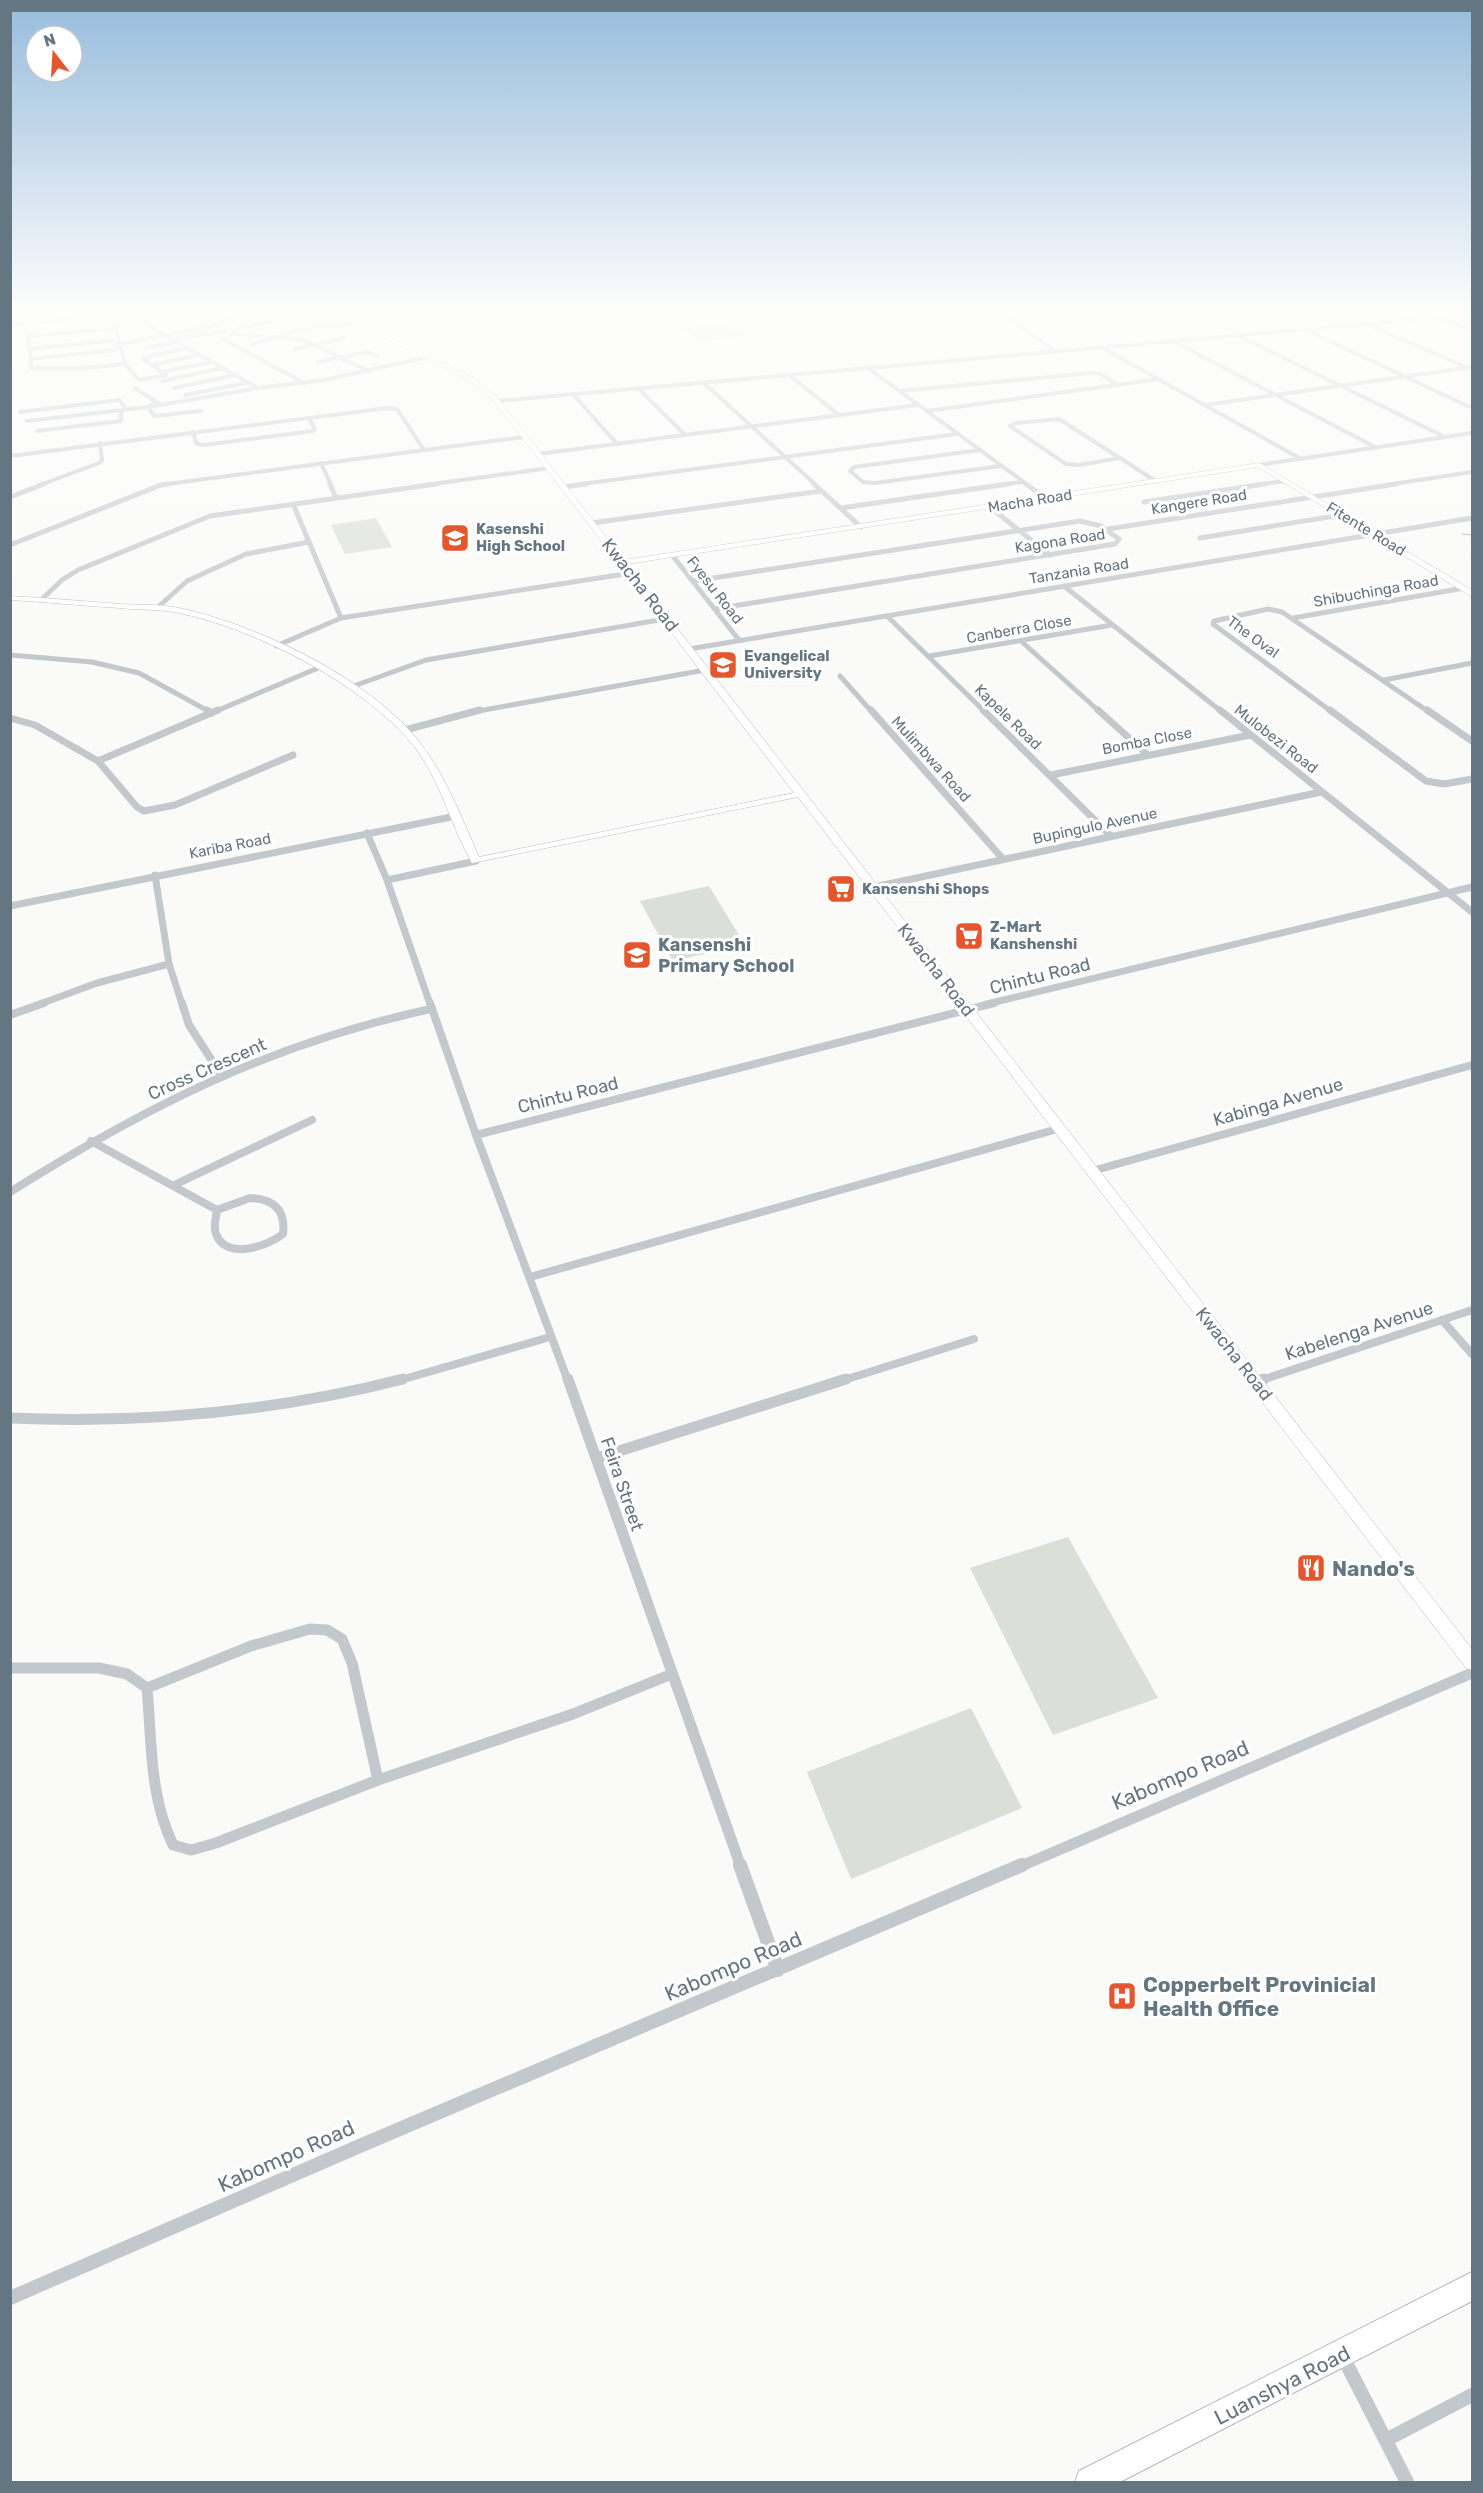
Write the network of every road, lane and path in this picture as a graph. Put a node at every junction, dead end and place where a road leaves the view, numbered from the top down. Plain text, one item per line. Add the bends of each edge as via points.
1 (77, 425) edge
2 (245, 425) edge
3 (313, 425) edge
4 (408, 425) edge
5 (515, 425) edge
6 (601, 425) edge
7 (675, 425) edge
8 (763, 425) edge
9 (946, 425) edge
10 (1010, 425) edge
11 (1069, 425) edge
12 (1241, 425) edge
13 (1333, 425) edge
14 (1421, 425) edge
15 (751, 427) junction
16 (55, 428) joint
17 (37, 431) dead end
18 (193, 432) junction
19 (1473, 433) edge
20 (957, 434) junction
21 (685, 435) junction
22 (524, 437) junction
23 (1445, 437) junction
24 (100, 443) junction
25 (617, 444) junction
26 (1375, 447) junction
27 (424, 450) junction
28 (980, 450) junction
29 (538, 454) junction
30 (10, 456) edge
31 (784, 457) junction
32 (1120, 458) junction
33 (1301, 459) junction
34 (321, 463) junction
35 (1259, 465) junction
36 (1001, 466) junction
37 (549, 468) junction
38 (1473, 472) edge
39 (1154, 480) junction
40 (1286, 481) junction
41 (1022, 482) junction
42 (564, 487) junction
43 (821, 491) junction
44 (10, 497) edge
45 (1312, 497) junction
46 (336, 498) junction
47 (1046, 499) junction
48 (1144, 502) dead end
49 (293, 504) junction
50 (841, 508) junction
51 (991, 508) junction
52 (1341, 515) junction
53 (1473, 518) edge
54 (592, 523) junction
55 (861, 527) junction
56 (1108, 529) junction
57 (1019, 531) junction
58 (1374, 535) junction
59 (1200, 538) dead end
60 (309, 542) junction
61 (10, 544) edge
62 (672, 555) junction
63 (1050, 555) junction
64 (622, 563) junction
65 (631, 573) junction
66 (694, 581) junction
67 (1064, 586) junction
68 (1464, 588) junction
69 (1473, 592) edge
70 (10, 598) edge
71 (41, 600) junction
72 (157, 608) junction
73 (715, 609) junction
74 (887, 616) junction
75 (341, 618) junction
76 (1293, 618) junction
77 (665, 619) junction
78 (1112, 625) junction
79 (739, 640) junction
80 (1021, 641) junction
81 (276, 646) junction
82 (688, 648) junction
83 (10, 655) edge
84 (929, 656) junction
85 (1473, 663) edge
86 (318, 668) junction
87 (705, 670) junction
88 (840, 676) dead end
89 (1384, 680) junction
90 (351, 687) junction
91 (212, 713) junction
92 (10, 718) edge
93 (405, 730) junction
94 (1250, 735) junction
95 (1473, 741) edge
96 (294, 755) dead end
97 (1148, 755) junction
98 (98, 761) junction
99 (1051, 775) junction
100 (1473, 779) edge
101 (1321, 792) junction
102 (801, 795) junction
103 (456, 816) junction
104 (367, 833) junction
105 (1111, 836) junction
106 (1003, 859) junction
107 (476, 861) junction
108 (155, 874) junction
109 (387, 880) junction
110 (874, 887) junction
111 (1473, 887) edge
112 (1449, 893) junction
113 (10, 906) edge
114 (1473, 912) edge
115 (169, 964) junction
116 (431, 1009) junction
117 (967, 1009) junction
118 (10, 1015) edge
119 (1473, 1065) edge
120 (222, 1076) junction
121 (312, 1120) dead end
122 (1061, 1128) junction
123 (476, 1135) junction
124 (91, 1141) junction
125 (1092, 1171) junction
126 (174, 1185) junction
127 (10, 1191) edge
128 (217, 1210) junction
129 (530, 1277) junction
130 (1473, 1310) edge
131 (1442, 1320) junction
132 (550, 1337) junction
133 (974, 1339) dead end
134 (1473, 1354) edge
135 (1256, 1382) junction
136 (10, 1418) edge
137 (597, 1458) junction
138 (1472, 1663) edge
139 (10, 1668) edge
140 (672, 1674) junction
141 (147, 1688) junction
142 (378, 1780) junction
143 (778, 1970) junction
144 (1473, 2286) edge
145 (10, 2298) edge
146 (1342, 2355) junction
147 (1473, 2394) edge
148 (1386, 2440) junction
149 (1090, 2482) edge
150 (1407, 2482) edge

1 - 16 street
2 - 18 street
3 - 18 street via 313,431 198,445
4 - 27 street
5 - 22 main road, Kwacha Road
6 - 25 street
7 - 21 street
8 - 15 street
9 - 20 street
10 - 32 street via 1066,464
11 - 32 street
12 - 33 street
13 - 26 street
14 - 23 street
15 - 21 street
15 - 31 street
16 - 17 street
18 - 24 street
19 - 23 street, Macha Road
20 - 28 street
20 - 31 street
21 - 25 street
22 - 27 street
22 - 29 main road, Kwacha Road
23 - 26 street, Macha Road
24 - 30 street
24 - 44 street via 99,463
25 - 29 street
26 - 33 street, Macha Road
27 - 34 street
28 - 36 street
28 - 36 street via 854,467 850,471 863,482 875,483
29 - 37 main road, Kwacha Road
31 - 42 street
31 - 43 street
32 - 39 street
33 - 35 street, Macha Road
34 - 46 street
34 - 61 street via 161,485
35 - 39 main road, Macha Road
35 - 40 main road, Fitente Road
36 - 41 street
37 - 42 main road, Kwacha Road
37 - 46 street
38 - 45 street, Kangere Road
39 - 47 main road, Macha Road
40 - 45 main road, Fitente Road
40 - 48 street
41 - 47 street
41 - 50 street
42 - 54 main road, Kwacha Road
43 - 50 street
43 - 54 street
45 - 52 main road, Fitente Road
45 - 56 street, Kangere Road
46 - 49 street
47 - 51 main road, Macha Road
49 - 60 street
49 - 71 street via 202,518 78,570
50 - 55 street
51 - 55 main road, Macha Road
51 - 57 street
52 - 58 main road, Fitente Road
52 - 59 street
53 - 58 street, Tanzania Road
54 - 64 main road, Kwacha Road
55 - 62 main road, Macha Road
56 - 57 street, Kagona Road via 1095,522 1080,521
56 - 63 street, Kagona Road via 1119,539 1115,544
57 - 63 street
57 - 66 street, Kagona Road
58 - 67 street, Tanzania Road
58 - 68 main road, Fitente Road
60 - 72 street via 246,554 187,580
60 - 75 street
62 - 64 main road, Macha Road
62 - 66 street, Fyesu Road
63 - 73 street, Kagona Road
64 - 65 main road, Kwacha Road
65 - 75 street
65 - 77 main road, Kwacha Road
66 - 73 street, Fyesu Road
67 - 74 street, Tanzania Road
67 - 78 street, Mulobezi Road
68 - 69 main road, Fitente Road
68 - 76 street, Shibuchinga Road
70 - 71 main road
71 - 72 main road
72 - 81 main road via 211,618
73 - 79 street, Fyesu Road
74 - 79 street, Tanzania Road
74 - 84 street, Kapele Road
75 - 81 street
76 - 89 street, The Oval
76 - 100 street, The Oval via 1268,609 1219,618 1213,624 1426,781 1444,784
77 - 82 main road, Kwacha Road
77 - 90 street via 426,660
78 - 80 street, Canberra Close
78 - 94 street, Mulobezi Road
79 - 82 street, Tanzania Road
80 - 84 street, Canberra Close
80 - 97 street
81 - 86 main road
82 - 87 main road, Kwacha Road
83 - 91 street via 92,662 140,673
84 - 99 street, Kapele Road
85 - 89 street
86 - 90 main road
86 - 91 street
87 - 93 street via 477,711
87 - 102 main road, Kwacha Road
88 - 106 street, Mulimbwa Road
89 - 95 street, The Oval
90 - 93 main road
91 - 98 street
92 - 98 street via 35,725
93 - 103 main road via 423,753
94 - 97 street, Bomba Close
94 - 101 street, Mulobezi Road
96 - 98 street via 175,805 144,811
97 - 99 street, Bomba Close
99 - 105 street, Kapele Road
101 - 105 street, Bupingulo Avenue
101 - 112 street, Mulobezi Road
102 - 107 main road
102 - 110 main road, Kwacha Road
103 - 104 street, Kariba Road
103 - 107 main road
104 - 108 street, Kariba Road
104 - 109 street, Feira Street
105 - 106 street, Bupingulo Avenue
106 - 110 street, Bupingulo Avenue
107 - 109 street
108 - 113 street, Kariba Road
108 - 115 street
109 - 116 street, Feira Street
110 - 117 main road, Kwacha Road
111 - 112 street, Chintu Road
112 - 114 street, Mulobezi Road
112 - 117 street, Chintu Road
115 - 118 street via 98,983
115 - 120 street via 189,1025
116 - 120 street, Cross Crescent via 340,1032
116 - 123 street, Feira Street
117 - 122 main road, Kwacha Road
117 - 123 street, Chintu Road
119 - 125 street, Kabinga Avenue
120 - 124 street, Cross Crescent
121 - 126 street
122 - 125 main road, Kwacha Road
122 - 129 street
123 - 129 street, Feira Street
124 - 126 street
124 - 127 street, Cross Crescent
125 - 135 main road, Kwacha Road
126 - 128 street
128 - 128 street via 216,1233 222,1242 235,1248 267,1246 283,1234 282,1216 269,1199 250,1198
129 - 132 street, Feira Street
130 - 131 street, Kabelenga Avenue
131 - 134 street
131 - 135 street, Kabelenga Avenue
132 - 136 street via 381,1385 272,1406 181,1418 64,1422
132 - 137 street, Feira Street
133 - 137 street
135 - 138 main road, Kwacha Road
137 - 140 street, Feira Street
138 - 143 street, Kabompo Road
139 - 141 street via 99,1668 127,1674
140 - 142 street via 573,1714
140 - 143 street, Feira Street
141 - 142 street via 251,1646 310,1629 327,1630 342,1639 352,1663
141 - 142 street via 155,1792 163,1828 173,1845 191,1850 216,1843
143 - 145 street, Kabompo Road
144 - 146 highway, Luanshya Road
146 - 148 street
146 - 149 highway, Luanshya Road
147 - 148 street
148 - 150 street

